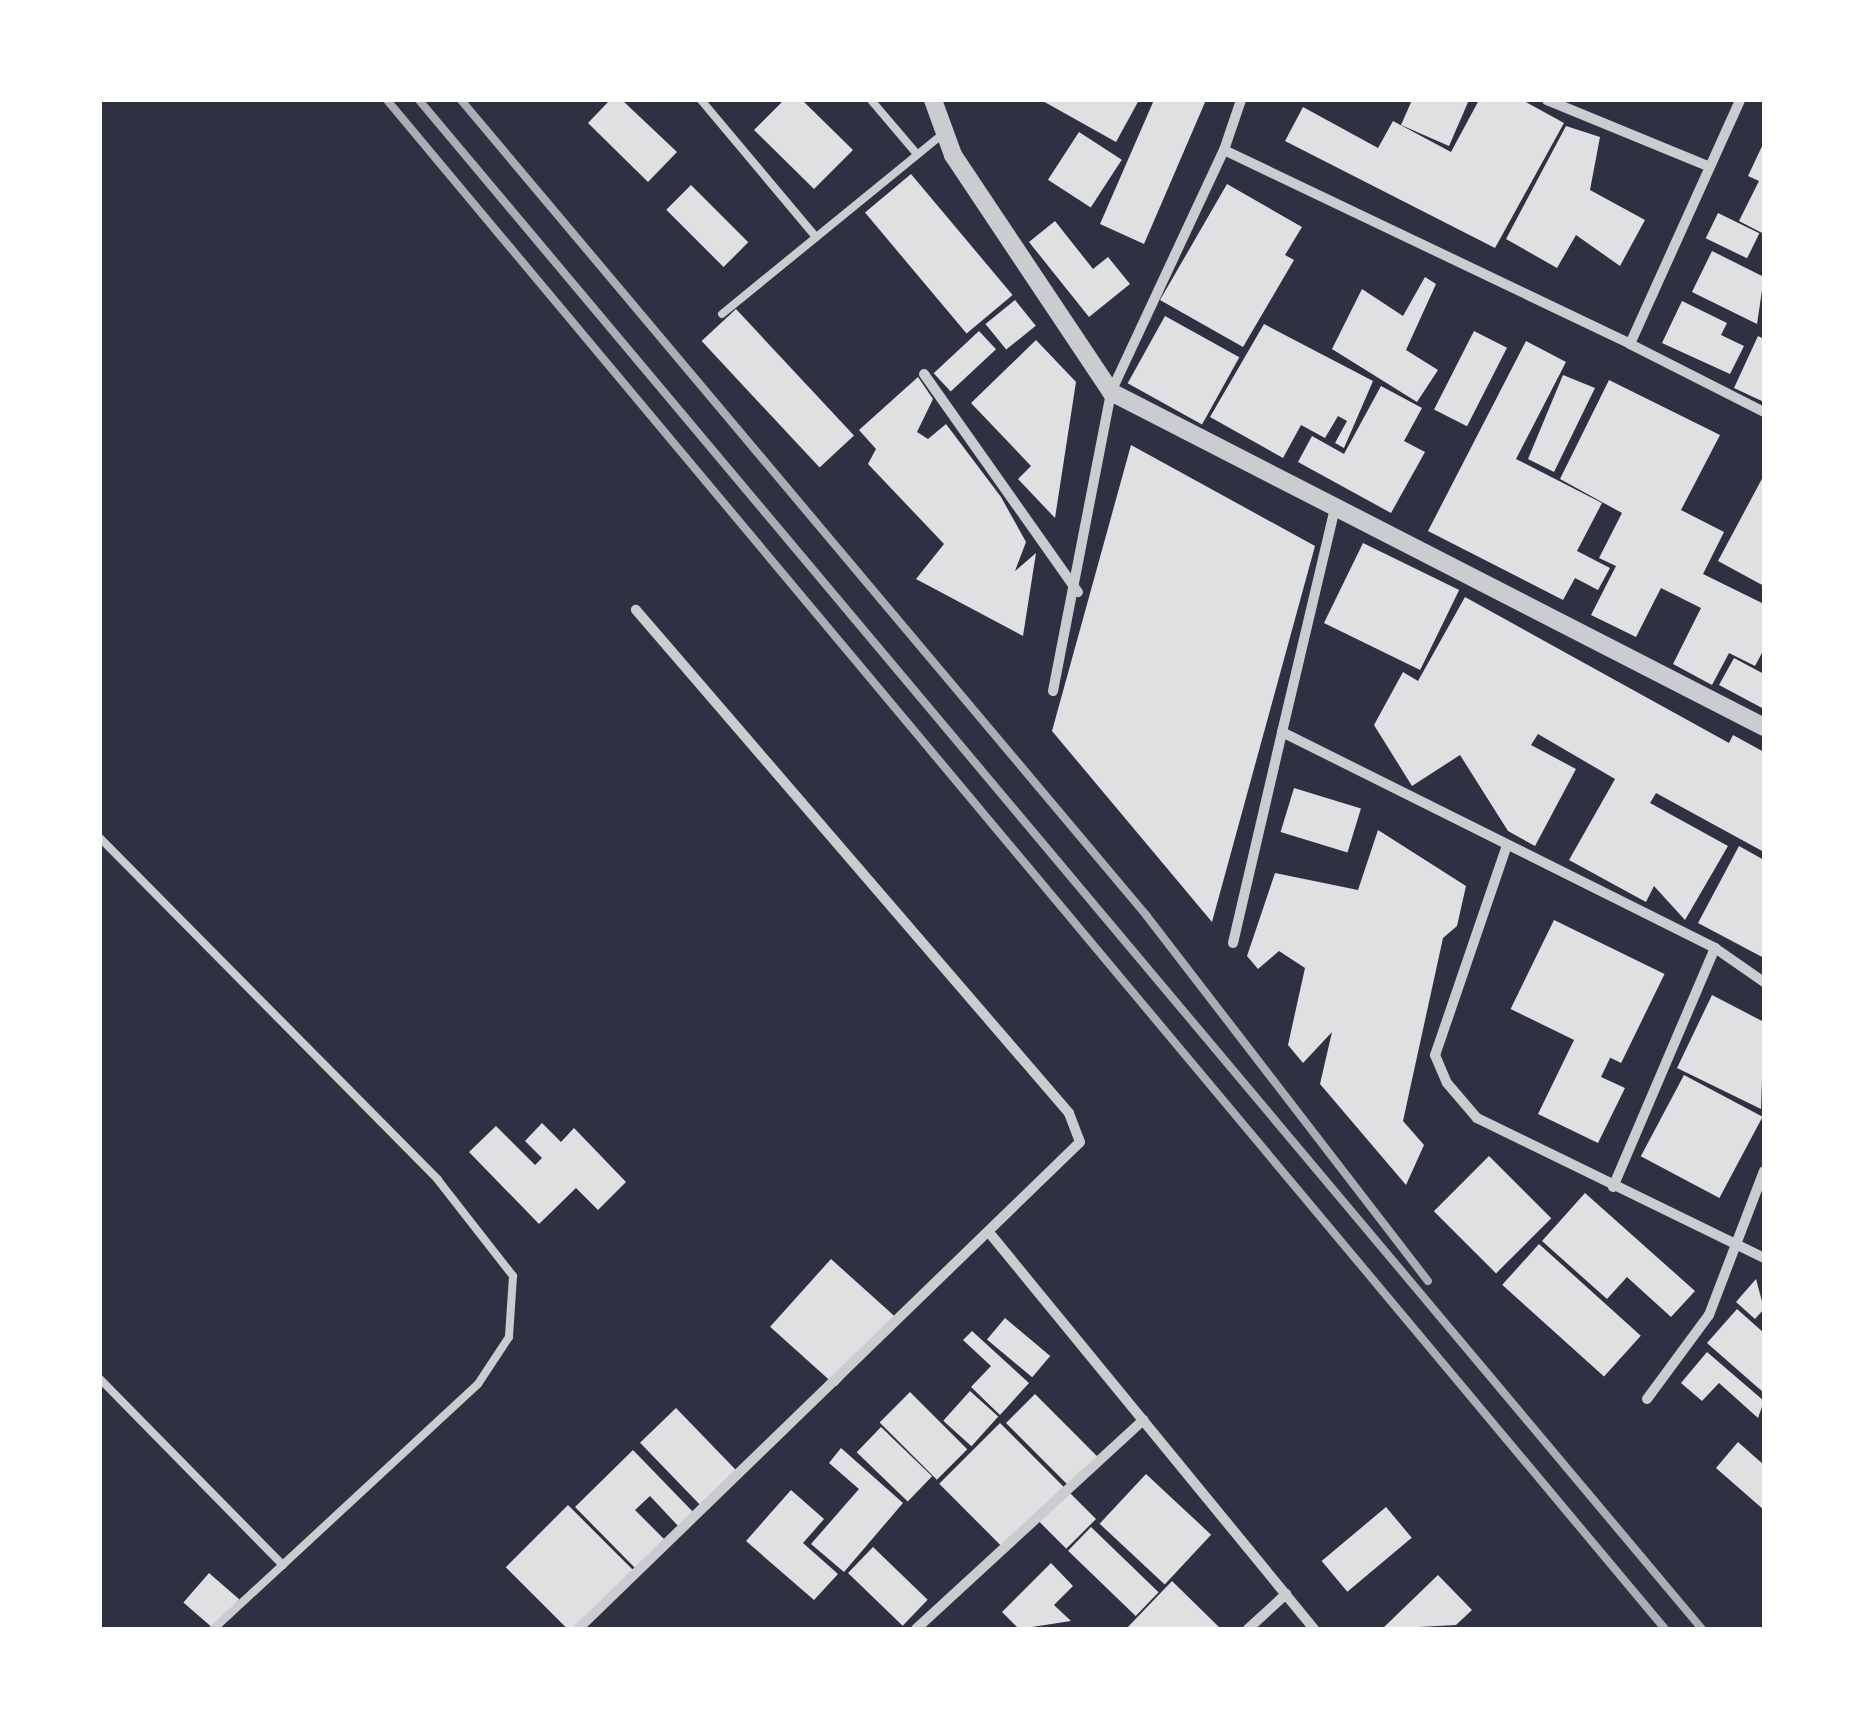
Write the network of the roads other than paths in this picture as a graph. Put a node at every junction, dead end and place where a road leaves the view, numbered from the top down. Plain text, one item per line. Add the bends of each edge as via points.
1 (701, 100) edge
2 (872, 100) edge
3 (933, 100) edge
4 (1241, 100) edge
5 (1547, 100) edge
6 (1740, 100) edge
7 (945, 132) junction
8 (1224, 150) junction
9 (917, 154) junction
10 (1708, 166) junction
11 (816, 237) junction
12 (722, 314) dead end
13 (1630, 344) junction
14 (924, 374) dead end
15 (1111, 392) junction
16 (1764, 412) edge
17 (1335, 508) junction
18 (1078, 592) junction
19 (636, 610) dead end
20 (1054, 690) dead end
21 (1764, 727) edge
22 (1282, 732) junction
23 (100, 838) edge
24 (1506, 848) junction
25 (1233, 943) dead end
26 (1715, 948) junction
27 (1764, 982) edge
28 (1764, 1171) edge
29 (1613, 1187) junction
30 (992, 1236) junction
31 (1731, 1242) junction
32 (1764, 1258) edge
33 (100, 1379) edge
34 (1647, 1399) dead end
35 (1143, 1420) junction
36 (284, 1565) junction
37 (1286, 1594) junction
38 (214, 1629) edge
39 (578, 1629) edge
40 (916, 1629) edge
41 (1248, 1629) edge
42 (1314, 1629) edge

1 - 11 lane
2 - 9 lane
3 - 7 street
4 - 8 street
5 - 10 street
6 - 10 street
7 - 9 lane
7 - 15 street
8 - 13 street
8 - 15 street
9 - 11 lane
10 - 13 street
11 - 12 lane
13 - 16 street
14 - 18 street
15 - 17 street
15 - 18 street
17 - 21 street
17 - 22 street
18 - 20 street
19 - 30 street via 1069,1113 1080,1142
22 - 24 street
22 - 25 street
23 - 36 lane via 438,1180 513,1276 509,1337 478,1384
24 - 26 street
24 - 29 street via 1435,1055 1477,1118
26 - 27 street
26 - 29 street
28 - 31 street
29 - 31 street
30 - 35 street
30 - 39 street
31 - 32 street
31 - 34 street via 1709,1315
33 - 36 lane
35 - 37 street
35 - 40 street
36 - 38 lane
37 - 41 street
37 - 42 street

